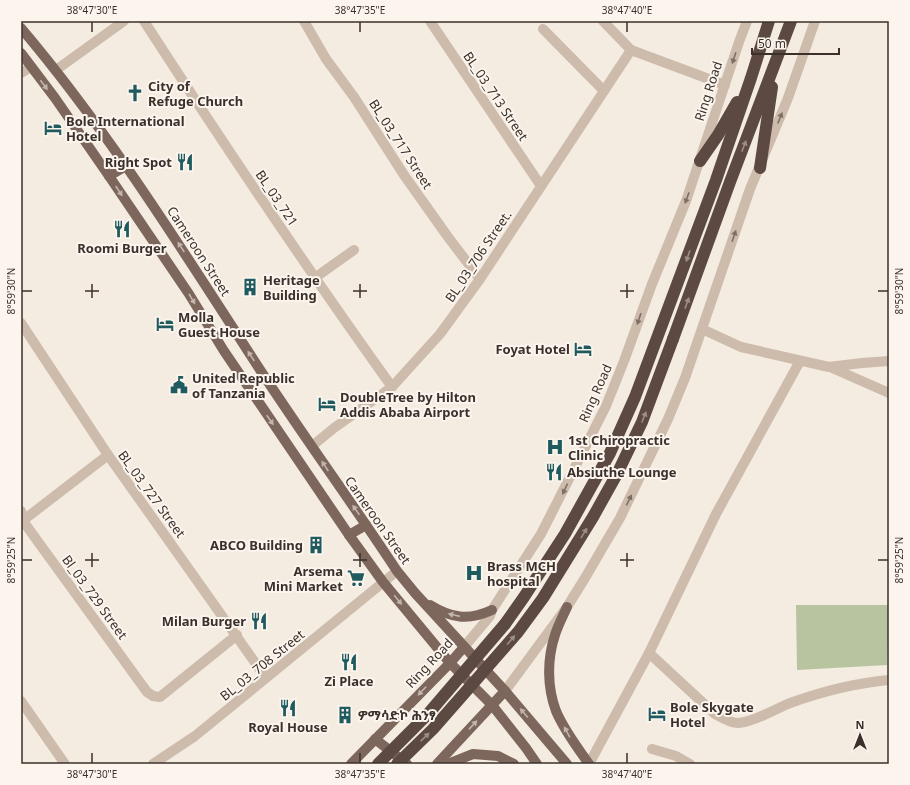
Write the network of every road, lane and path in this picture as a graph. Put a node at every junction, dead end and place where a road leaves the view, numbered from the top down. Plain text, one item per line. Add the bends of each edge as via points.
1 (124, 21) edge
2 (144, 21) edge
3 (304, 21) edge
4 (430, 21) edge
5 (603, 21) edge
6 (747, 21) edge
7 (769, 21) edge
8 (791, 21) edge
9 (815, 21) edge
10 (21, 28) edge
11 (543, 29) dead end
12 (631, 50) junction
13 (21, 53) edge
14 (775, 64) junction
15 (31, 67) junction
16 (56, 70) junction
17 (21, 73) edge
18 (751, 78) junction
19 (725, 85) junction
20 (604, 90) junction
21 (700, 161) junction
22 (126, 166) junction
23 (760, 168) junction
24 (109, 176) junction
25 (541, 186) junction
26 (354, 250) dead end
27 (316, 277) junction
28 (480, 279) junction
29 (21, 323) edge
30 (702, 329) junction
31 (800, 361) junction
32 (889, 361) edge
33 (830, 367) junction
34 (392, 386) junction
35 (889, 392) edge
36 (312, 446) junction
37 (108, 455) junction
38 (22, 518) edge
39 (366, 525) junction
40 (349, 535) junction
41 (397, 571) junction
42 (384, 582) junction
43 (415, 593) junction
44 (567, 607) junction
45 (492, 610) junction
46 (236, 635) junction
47 (464, 646) junction
48 (649, 653) junction
49 (450, 663) junction
50 (266, 678) junction
51 (889, 680) edge
52 (505, 691) junction
53 (21, 701) edge
54 (492, 705) junction
55 (375, 739) junction
56 (652, 749) dead end
57 (65, 764) edge
58 (153, 764) edge
59 (351, 764) edge
60 (378, 764) edge
61 (397, 764) edge
62 (408, 764) edge
63 (437, 764) edge
64 (448, 764) edge
65 (514, 764) edge
66 (537, 764) edge
67 (567, 764) edge
68 (589, 764) edge
69 (690, 764) edge

1 - 16 street
2 - 27 street, BL_03_721 via 216,132
3 - 28 street, BL_03_717 Street via 326,59 354,96 404,175
4 - 25 street, BL_03_713 Street
5 - 12 street
6 -> 19 street, Ring Road
7 - 18 highway
8 - 14 highway
23 -> 9 street
10 - 16 main road, Cameroon Street
11 - 20 street
12 - 19 street
12 - 20 street, BL_03_706 Street.
13 - 15 main road
14 - 23 highway
61 -> 14 highway, bridge via 433,729 518,632 544,598 594,517 642,422
15 - 17 street
15 -> 24 main road
16 - 22 main road, Cameroon Street
18 - 21 highway
18 -> 60 highway, bridge via 635,397 610,453 565,534 505,624 428,714
19 - 21 street, Ring Road
20 - 25 street, BL_03_706 Street.
21 -> 45 street, Ring Road via 606,406 541,534
22 - 24 main road
36 -> 22 main road, Cameroon Street
30 -> 23 street via 750,189
24 -> 40 main road
25 - 28 street, BL_03_706 Street.
26 - 27 street
27 - 34 street, BL_03_721
28 - 34 street, BL_03_706 Street. via 440,334
29 - 37 street, BL_03_727 Street
30 - 31 street via 741,347
44 -> 30 street via 602,550 641,476 679,391
31 - 33 street
31 - 48 street via 716,514
32 - 33 street
33 - 35 street
34 - 36 street, BL_03_706 Street.
39 -> 36 main road, Cameroon Street
37 - 38 street
37 - 46 street, BL_03_727 Street
38 - 46 street, Bl_03_729 Street via 147,692 153,696 160,697
39 - 40 main road
39 - 41 main road, Cameroon Street
40 - 42 main road
41 - 42 street, BL_03_708 Street
41 - 43 main road, Cameroon Street
42 -> 49 main road
42 - 50 street, BL_03_708 Street
45 -> 43 main road via 473,617 453,616 440,611
43 - 47 main road, Cameroon Street
44 - 52 street
68 -> 44 main road via 570,738 556,711 550,685 549,658 555,634
45 - 47 street, Ring Road via 490,616
46 - 50 street, BL_03_727 Street
47 - 49 main road, Ring Road
47 - 52 main road, Cameroon Street
48 - 51 street via 715,714 737,723 838,688
48 - 68 street
49 - 54 main road
49 -> 55 main road, Ring Road
50 - 58 street, BL_03_708 Street via 195,736
52 - 54 main road
67 -> 52 main road, Cameroon Street
53 - 57 street
63 -> 54 main road
54 - 66 main road
55 - 59 main road, Ring Road
55 - 62 main road
56 - 69 street via 676,756
64 - 65 main road via 473,754 498,756

